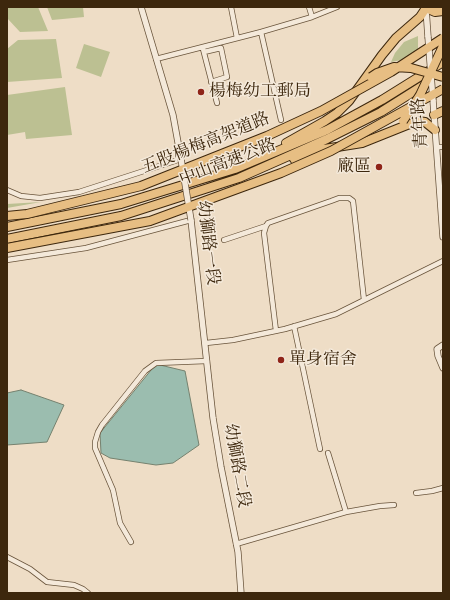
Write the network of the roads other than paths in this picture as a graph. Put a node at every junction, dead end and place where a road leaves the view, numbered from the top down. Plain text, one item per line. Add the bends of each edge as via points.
1 (141, 7) edge
2 (231, 7) edge
3 (309, 7) edge
4 (337, 7) edge
5 (426, 8) edge
6 (443, 11) edge
7 (312, 17) junction
8 (261, 32) junction
9 (238, 38) junction
10 (443, 38) edge
11 (443, 46) edge
12 (204, 50) junction
13 (156, 59) junction
14 (443, 62) edge
15 (443, 73) edge
16 (431, 74) junction
17 (443, 77) edge
18 (211, 82) junction
19 (362, 83) junction
20 (443, 89) edge
21 (217, 103) dead end
22 (443, 111) edge
23 (434, 115) junction
24 (281, 120) dead end
25 (436, 130) junction
26 (388, 133) junction
27 (440, 147) edge
28 (181, 159) junction
29 (245, 165) junction
30 (239, 178) junction
31 (7, 190) edge
32 (7, 216) edge
33 (191, 220) junction
34 (266, 226) junction
35 (7, 227) edge
36 (443, 237) edge
37 (7, 239) edge
38 (224, 240) dead end
39 (7, 248) edge
40 (7, 260) edge
41 (443, 261) edge
42 (364, 300) junction
43 (294, 326) junction
44 (276, 331) junction
45 (206, 343) junction
46 (443, 345) edge
47 (207, 361) junction
48 (443, 368) edge
49 (320, 450) dead end
50 (328, 453) dead end
51 (443, 488) edge
52 (416, 493) dead end
53 (394, 505) dead end
54 (346, 512) junction
55 (131, 542) dead end
56 (236, 544) junction
57 (7, 557) edge
58 (88, 593) edge
59 (241, 593) edge

1 - 13 street, 幼獅路一段
2 - 9 street
3 - 7 street
4 - 7 street
5 - 6 highway via 435,12
5 - 16 street, 青年路, bridge
5 - 19 highway via 392,44
7 - 8 street
8 - 9 street
8 - 24 street
9 - 12 street
10 - 32 highway, 五股楊梅高架道路, bridge via 391,72 321,111 267,136 141,186 27,214
11 - 16 highway, bridge
12 - 13 street
12 - 18 street
12 - 18 street via 221,48 227,77
13 - 28 street, 幼獅路一段 via 173,115
14 - 29 highway, 中山高速公路 via 327,130
15 - 30 highway, 中山高速公路 via 381,112 328,139
16 - 17 highway, bridge
16 - 19 highway, bridge via 411,68 394,67 377,73
16 - 23 street, 青年路, bridge
16 - 26 highway, bridge via 403,121
18 - 21 street
19 - 29 highway via 337,113
20 - 39 highway, bridge via 331,151 281,173 150,221
22 - 23 highway
23 - 25 street, 青年路
25 - 26 highway via 425,122 418,121
25 - 27 street, 青年路
26 - 30 highway via 362,143 318,150
27 - 36 street, 青年路
28 - 31 street via 79,192 40,198 21,196
28 - 33 street, 幼獅路一段, bridge
29 - 35 highway, 中山高速公路 via 121,204
30 - 37 highway, 中山高速公路 via 121,216
33 - 40 street via 86,248
33 - 45 street, 幼獅路一段
34 - 38 street
34 - 42 street via 268,223 335,199 349,198 353,201
34 - 44 street via 264,233
41 - 42 street
42 - 43 street via 336,314
43 - 44 street
43 - 49 street
44 - 45 street
45 - 47 street, 幼獅路二段
46 - 48 street via 437,349
47 - 55 street via 156,362 144,371 98,432 95,448 113,490 120,523
47 - 56 street, 幼獅路二段 via 213,418
50 - 54 street
51 - 52 street
53 - 54 street
54 - 56 street
56 - 59 street, 幼獅路二段
57 - 58 street via 30,569 47,582 74,585

